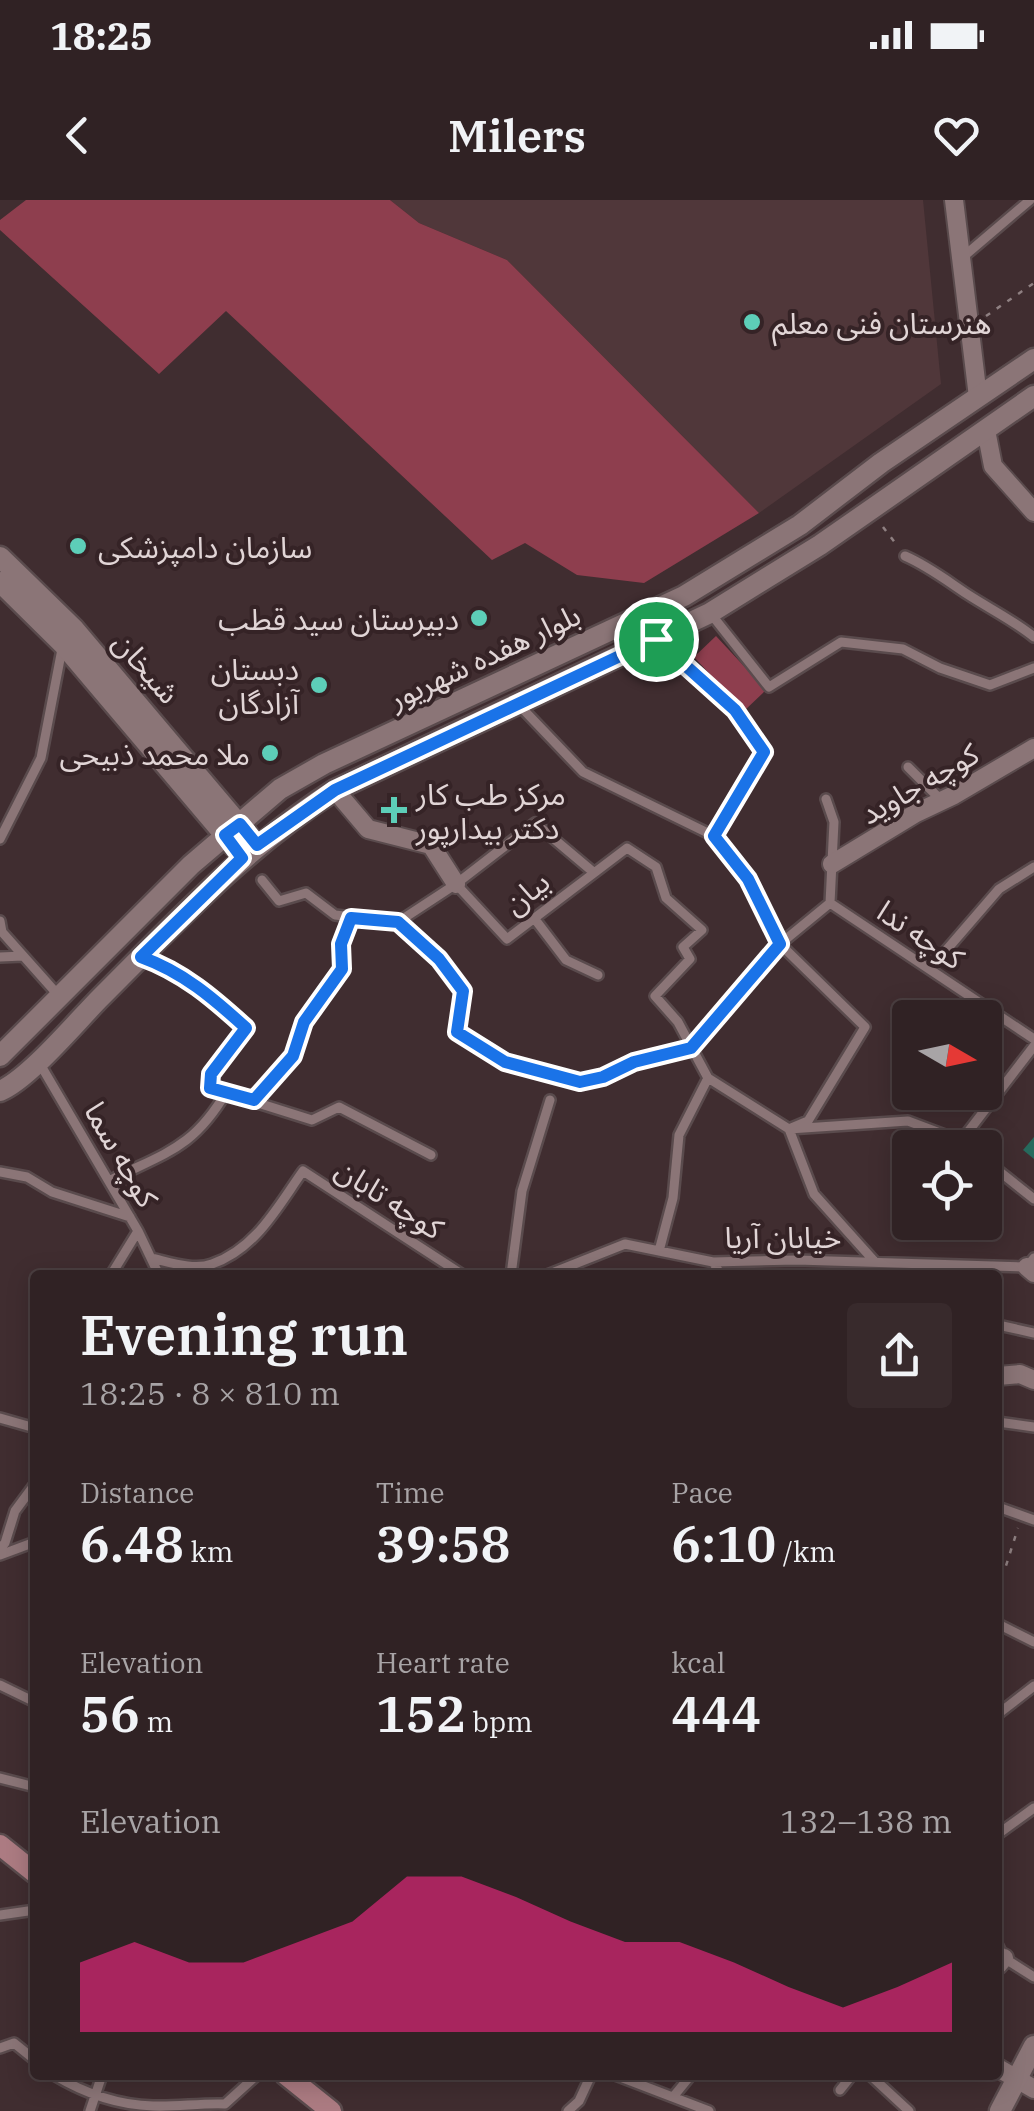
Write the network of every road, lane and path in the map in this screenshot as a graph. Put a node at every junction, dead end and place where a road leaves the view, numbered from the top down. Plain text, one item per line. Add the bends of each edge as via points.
1 (954, 200) edge
2 (1030, 200) edge
3 (961, 259) junction
4 (1034, 283) edge
5 (971, 326) junction
6 (1034, 359) edge
7 (1034, 396) edge
8 (978, 397) junction
9 (986, 430) junction
10 (871, 509) junction
11 (1034, 512) edge
12 (906, 556) joint
13 (0, 557) edge
14 (0, 582) edge
15 (710, 613) junction
16 (1034, 637) edge
17 (656, 639) junction
18 (64, 644) junction
19 (1034, 668) edge
20 (519, 705) junction
21 (1034, 748) edge
22 (908, 767) dead end
23 (335, 790) junction
24 (826, 799) dead end
25 (942, 801) junction
26 (232, 830) junction
27 (714, 836) junction
28 (0, 839) edge
29 (250, 852) junction
30 (832, 864) junction
31 (1034, 867) edge
32 (592, 871) junction
33 (262, 880) dead end
34 (456, 884) junction
35 (830, 903) junction
36 (351, 918) junction
37 (534, 918) junction
38 (0, 922) edge
39 (398, 922) junction
40 (780, 944) junction
41 (23, 956) junction
42 (0, 957) edge
43 (141, 957) junction
44 (930, 969) junction
45 (598, 975) dead end
46 (61, 998) junction
47 (1034, 1043) edge
48 (691, 1048) junction
49 (0, 1056) edge
50 (38, 1060) junction
51 (708, 1078) junction
52 (0, 1091) edge
53 (227, 1091) junction
54 (254, 1100) junction
55 (550, 1100) dead end
56 (789, 1130) junction
57 (930, 1130) edge
58 (975, 1130) edge
59 (431, 1155) dead end
60 (0, 1172) edge
61 (1002, 1174) edge
62 (109, 1181) junction
63 (1034, 1200) edge
64 (130, 1217) junction
65 (138, 1231) junction
66 (659, 1251) junction
67 (151, 1258) junction
68 (836, 1261) junction
69 (713, 1262) junction
70 (875, 1262) junction
71 (910, 1263) junction
72 (1032, 1266) edge
73 (115, 1270) edge
74 (156, 1270) edge
75 (454, 1270) edge
76 (513, 1270) edge
77 (561, 1270) edge
78 (719, 1270) edge
79 (837, 1270) edge
80 (911, 1270) edge
81 (982, 1270) edge
82 (1002, 1326) edge
83 (1034, 1333) edge
84 (1002, 1376) edge
85 (1034, 1380) edge
86 (0, 1418) edge
87 (1002, 1422) edge
88 (30, 1423) edge
89 (1034, 1426) edge
90 (30, 1491) edge
91 (1002, 1508) edge
92 (1022, 1516) junction
93 (1034, 1520) edge
94 (30, 1543) edge
95 (0, 1551) edge
96 (1002, 1571) edge
97 (1002, 1626) edge
98 (1034, 1642) edge
99 (0, 1685) edge
100 (1034, 1686) edge
101 (30, 1700) edge
102 (1002, 1711) edge
103 (0, 1778) edge
104 (30, 1784) edge
105 (1034, 1808) edge
106 (1002, 1831) edge
107 (0, 1845) edge
108 (30, 1869) edge
109 (30, 1911) edge
110 (0, 1915) edge
111 (1002, 1957) edge
112 (1034, 1976) edge
113 (0, 2048) edge
114 (1033, 2050) edge
115 (30, 2056) edge
116 (1002, 2070) edge
117 (63, 2080) edge
118 (101, 2080) edge
119 (253, 2080) edge
120 (292, 2080) edge
121 (589, 2080) edge
122 (638, 2080) edge
123 (686, 2080) edge
124 (848, 2080) edge
125 (875, 2080) edge
126 (1026, 2084) edge
127 (840, 2090) dead end
128 (97, 2098) junction
129 (673, 2098) junction
130 (229, 2108) edge
131 (90, 2111) edge
132 (331, 2111) edge
133 (568, 2111) edge
134 (708, 2111) edge
135 (909, 2111) edge
136 (1000, 2111) edge

1 - 3 street
2 - 3 lane
3 - 5 street
4 - 5 path
5 - 8 street
6 - 8 street, بلوار هفده شهریور
7 - 9 street, بلوار هفده شهریور
8 - 9 street
8 - 26 street, بلوار هفده شهریور via 800,525 684,596 324,764 280,789
9 - 10 street, بلوار هفده شهریور
9 - 11 street via 993,466
10 - 12 path
10 - 15 street, بلوار هفده شهریور
12 - 16 lane
13 - 26 street, شیخان via 74,629
14 - 18 street, شیخان
15 - 17 street, بلوار هفده شهریور
15 - 19 lane via 768,687 841,642 903,648 990,685
17 - 20 street, بلوار هفده شهریور
17 - 27 lane via 735,710 764,752
18 - 26 street, شیخان
18 - 28 lane via 41,758
20 - 23 street, بلوار هفده شهریور
20 - 27 lane via 583,772
21 - 25 street, کوچه جاوید
22 - 25 lane
23 - 29 street, بلوار هفده شهریور
23 - 34 street via 368,828 431,846
24 - 30 lane via 834,822
25 - 30 street, کوچه جاوید
26 - 29 street
26 - 46 street, بلوار هفده شهریور
27 - 40 lane via 748,879
29 - 43 street, بلوار هفده شهریور
30 - 35 lane
31 - 44 lane via 999,889
32 - 34 lane via 535,822
32 - 37 lane, بیان
32 - 48 lane, بیان via 627,848 656,866 666,898 702,930 682,947 690,959 655,996
33 - 36 lane via 279,900 306,892 335,915
34 - 37 lane, بیان via 507,939
34 - 39 lane
35 - 40 lane
35 - 44 lane, کوچه ندا
36 - 39 lane
36 - 54 lane via 341,944 342,969 304,1022 293,1056
37 - 45 lane via 566,960
38 - 41 lane
39 - 48 lane via 463,991 457,1032 505,1062 580,1082
40 - 48 lane
40 - 56 lane via 865,1027 808,1121
41 - 42 lane
41 - 46 lane
43 - 50 street, بلوار هفده شهریور
43 - 53 lane via 172,968 246,1028 211,1074 210,1088
44 - 47 lane, کوچه ندا
46 - 49 street, بلوار هفده شهریور
47 - 58 lane
48 - 51 lane
50 - 52 street, بلوار هفده شهریور
50 - 62 lane, کوچه سما
51 - 56 lane
51 - 66 lane via 679,1135 674,1198
53 - 54 lane
53 - 62 lane via 209,1122 186,1143
54 - 59 lane via 312,1120 338,1107
55 - 76 lane via 522,1191
56 - 57 lane via 908,1121
56 - 70 lane via 814,1194
60 - 64 lane
61 - 63 lane
62 - 64 lane, کوچه سما
64 - 65 lane, کوچه سما
65 - 67 lane, کوچه سما
65 - 73 lane
66 - 69 lane, خیابان آریا
66 - 77 lane, خیابان آریا via 625,1244
67 - 74 lane, کوچه سما
67 - 75 lane, کوچه تابان via 210,1266 224,1258 264,1228 302,1171
68 - 69 lane, خیابان آریا
68 - 70 lane, خیابان آریا
68 - 79 lane
69 - 78 lane
70 - 71 lane, خیابان آریا
71 - 80 lane
71 - 81 lane, خیابان آریا
72 - 81 lane, خیابان آریا
82 - 83 lane
84 - 85 street
86 - 88 lane
87 - 89 lane
90 - 95 lane
91 - 92 lane
92 - 93 lane
92 - 96 path
94 - 95 lane
97 - 98 lane
99 - 101 lane
100 - 102 lane
103 - 104 lane
105 - 106 lane
107 - 108 main road
109 - 110 lane
111 - 112 lane
113 - 115 lane via 14,2043
114 - 126 street
116 - 126 street
117 - 128 lane
118 - 128 lane
119 - 130 lane
120 - 132 main road
121 - 133 lane
122 - 129 lane
123 - 129 lane
124 - 127 lane
125 - 135 lane
126 - 136 street
128 - 130 lane
128 - 131 lane
129 - 134 lane

